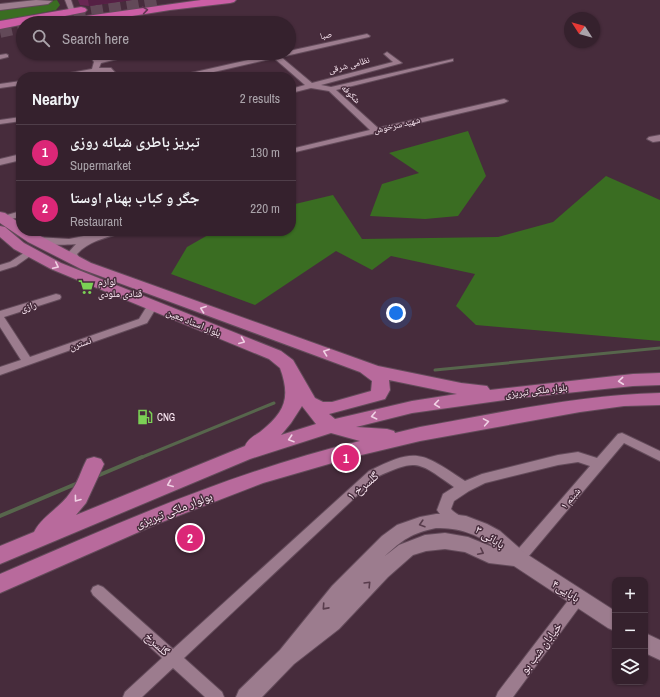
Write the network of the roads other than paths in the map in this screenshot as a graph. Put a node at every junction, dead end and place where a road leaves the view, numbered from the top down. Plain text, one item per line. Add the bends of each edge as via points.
1 (68, 0) edge
2 (152, 0) edge
3 (223, 0) edge
4 (230, 0) edge
5 (48, 1) edge
6 (0, 7) edge
7 (72, 12) junction
8 (50, 16) edge
9 (111, 16) edge
10 (16, 22) edge
11 (0, 25) edge
12 (16, 33) edge
13 (0, 36) edge
14 (367, 36) dead end
15 (296, 51) edge
16 (387, 54) dead end
17 (107, 60) edge
18 (250, 60) edge
19 (281, 60) edge
20 (451, 60) dead end
21 (98, 62) joint
22 (95, 70) junction
23 (89, 72) edge
24 (110, 72) edge
25 (202, 72) edge
26 (295, 72) edge
27 (296, 73) edge
28 (16, 84) edge
29 (0, 86) edge
30 (311, 86) junction
31 (331, 89) junction
32 (296, 90) edge
33 (504, 101) dead end
34 (16, 120) edge
35 (0, 122) edge
36 (375, 130) junction
37 (296, 149) edge
38 (16, 158) edge
39 (0, 162) edge
40 (16, 216) edge
41 (1, 222) edge
42 (99, 236) edge
43 (92, 238) junction
44 (32, 246) junction
45 (77, 262) junction
46 (0, 268) edge
47 (56, 297) dead end
48 (153, 305) junction
49 (0, 315) edge
50 (0, 319) edge
51 (27, 361) junction
52 (361, 365) junction
53 (289, 366) junction
54 (0, 371) edge
55 (660, 379) edge
56 (519, 392) junction
57 (660, 399) edge
58 (310, 403) junction
59 (416, 435) junction
60 (243, 454) junction
61 (660, 456) edge
62 (94, 464) dead end
63 (600, 464) junction
64 (464, 486) junction
65 (461, 523) junction
66 (19, 547) junction
67 (0, 555) edge
68 (518, 559) junction
69 (0, 584) edge
70 (98, 591) dead end
71 (578, 598) junction
72 (612, 620) edge
73 (648, 644) edge
74 (660, 651) edge
75 (287, 657) junction
76 (173, 659) junction
77 (131, 697) edge
78 (216, 697) edge
79 (247, 697) edge
80 (504, 697) edge

1 - 7 street
2 - 7 highway
3 - 4 highway
9 -> 3 highway
5 - 6 main road
7 - 8 highway
10 - 11 highway
12 - 13 highway
14 - 15 street, صبا
16 - 30 street, نظامی شرقی via 398,63
17 - 21 street
18 - 25 street, صبا
19 - 26 street
20 - 31 street
21 - 22 street
22 - 23 street
22 - 24 street
27 - 30 street
28 - 29 street
30 - 31 street, شکوفه
30 - 32 street, نظامی شرقی
31 - 36 street, شکوفه
33 - 36 street, شهید سرخوش
34 - 35 street
36 - 37 street, شهید سرخوش
38 - 39 street
40 - 41 street
41 - 44 main road, بلوار استاد معین via 19,246
42 - 43 street
43 - 44 street
43 - 45 street via 80,245 72,254
44 - 45 main road, بلوار استاد معین
44 - 46 street via 13,264
44 -> 48 main road, بلوار استاد معین via 56,266
52 -> 45 main road, بلوار استاد معین
47 - 49 street, رازی
48 - 51 street, نسترن via 143,321
48 -> 53 main road, بلوار استاد معین via 281,358
50 - 51 street
51 - 54 street, نسترن
52 - 56 main road via 375,371 461,389
52 - 58 main road via 379,377 382,386 379,395 332,408 320,408
53 - 58 main road
53 - 60 main road via 295,390 291,407 270,435
55 -> 56 main road, بلوار ملکى تبریزى
56 -> 60 main road, بلوار ملکى تبریزى via 412,407 328,427
59 -> 57 main road via 580,406 624,400
58 - 59 main road via 321,418 341,431 374,436
59 - 69 main road, بولوار ملکی تبریزی via 258,477 150,518
60 -> 66 main road
61 - 63 street, شبنم ۱ via 622,437
62 -> 66 main road via 79,497 68,511 41,534
63 - 64 street via 578,457 558,460
63 - 68 street, شبنم ۱
64 - 65 street via 448,498 444,510
64 - 76 street, گلسرخ ۱ via 418,460 388,466 374,474
65 - 68 main road, بابائی ۳ via 476,526 506,545
65 -> 75 main road, بابائی ۳ via 447,520 425,522 403,530 385,544 346,584 319,614
66 - 67 main road
68 - 71 main road, بابایی۴
75 -> 68 main road, بابائی ۳ via 332,623 381,570 406,550 425,543 445,541 468,545 489,555
70 - 76 street, گلسرخ
71 - 72 main road, بابایی۴
71 - 80 street, خیابان شب بو
73 - 74 main road
75 - 79 main road, بابائی ۳
76 - 77 street, گلسرخ ۱
76 - 78 street, گلسرخ

